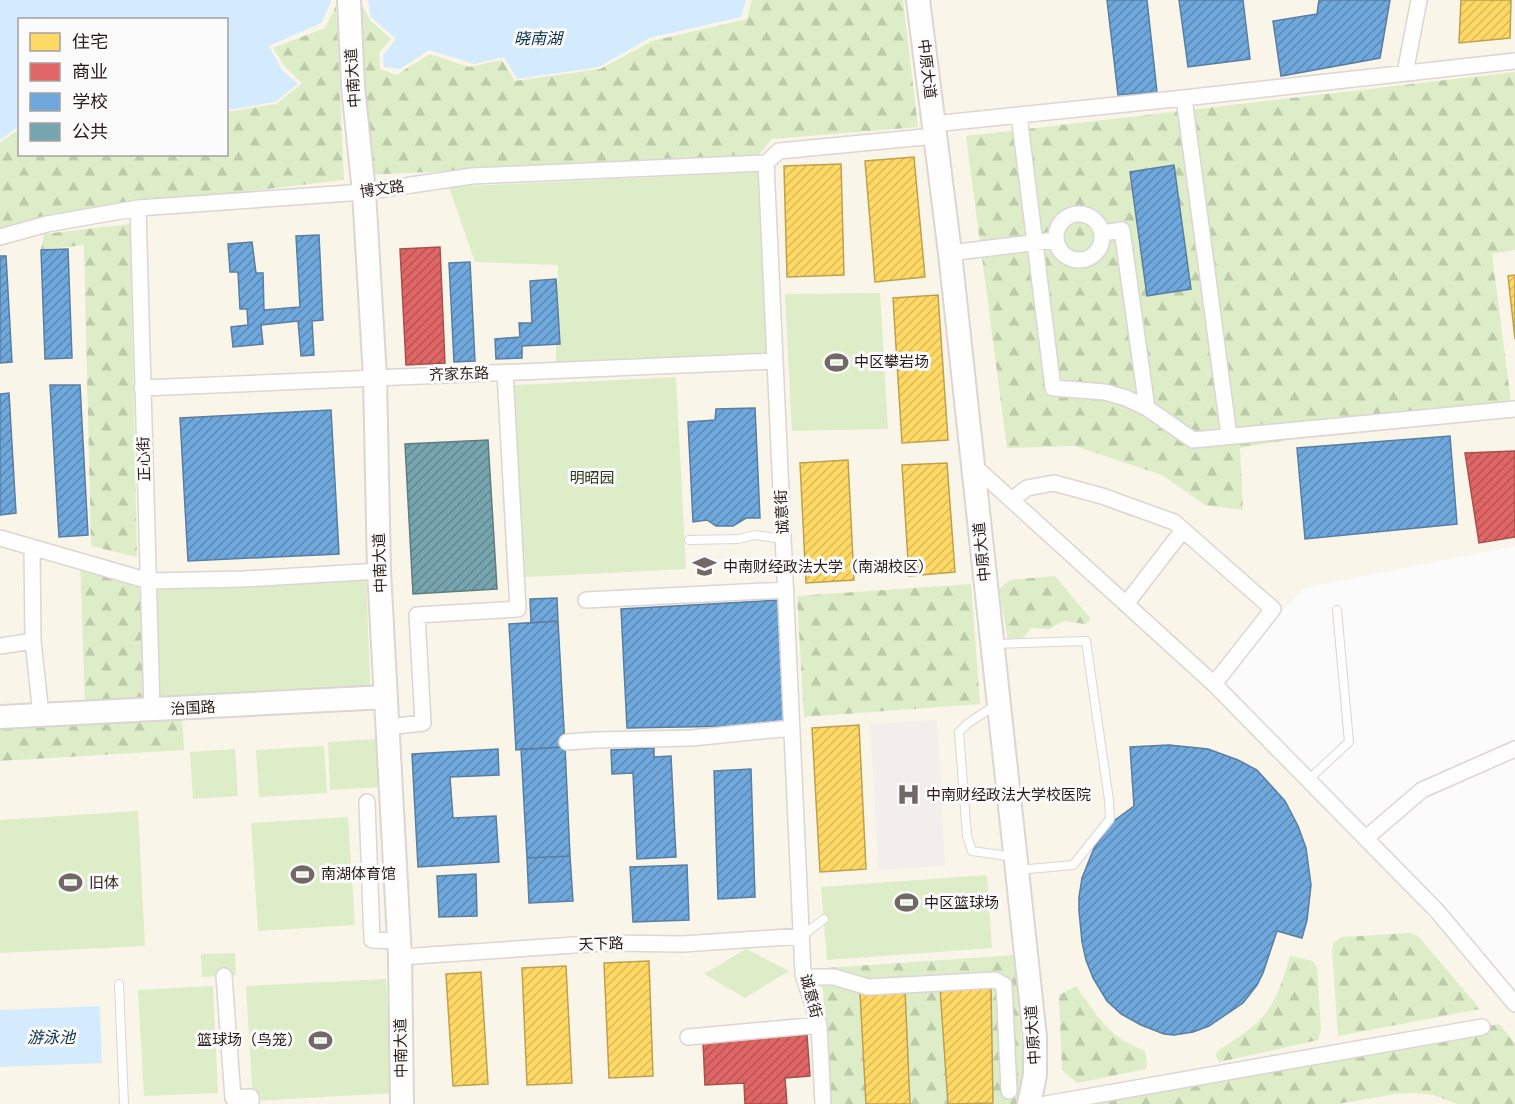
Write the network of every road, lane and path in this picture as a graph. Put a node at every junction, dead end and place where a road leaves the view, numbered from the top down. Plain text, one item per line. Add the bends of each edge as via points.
1 (918, 0) edge
2 (1419, 0) edge
3 (349, 11) edge
4 (1515, 61) edge
5 (1405, 73) junction
6 (1184, 98) junction
7 (1019, 115) junction
8 (934, 130) junction
9 (766, 163) junction
10 (364, 192) junction
11 (138, 208) junction
12 (1103, 232) junction
13 (0, 237) edge
14 (1056, 240) junction
15 (1034, 242) junction
16 (950, 253) junction
17 (776, 361) junction
18 (505, 372) junction
19 (375, 377) junction
20 (142, 388) junction
21 (1147, 408) junction
22 (1515, 409) edge
23 (1229, 436) junction
24 (973, 465) junction
25 (1011, 500) junction
26 (1183, 530) junction
27 (0, 538) edge
28 (783, 539) junction
29 (689, 540) dead end
30 (32, 547) junction
31 (379, 571) junction
32 (149, 581) junction
33 (786, 590) junction
34 (586, 600) dead end
35 (1126, 604) junction
36 (1337, 610) dead end
37 (33, 641) junction
38 (992, 644) junction
39 (0, 646) edge
40 (1214, 684) junction
41 (386, 697) junction
42 (999, 701) junction
43 (152, 710) junction
44 (41, 716) junction
45 (0, 717) edge
46 (388, 727) junction
47 (792, 730) junction
48 (567, 742) dead end
49 (1515, 750) edge
50 (1308, 780) junction
51 (367, 802) dead end
52 (1365, 838) junction
53 (1016, 864) junction
54 (824, 919) dead end
55 (802, 936) junction
56 (400, 949) junction
57 (224, 976) dead end
58 (804, 977) junction
59 (119, 984) dead end
60 (1515, 1004) edge
61 (819, 1025) junction
62 (1482, 1027) dead end
63 (688, 1037) dead end
64 (1008, 1091) dead end
65 (124, 1104) edge
66 (251, 1104) edge
67 (402, 1104) edge
68 (823, 1104) edge
69 (1029, 1104) edge
70 (1046, 1104) edge

1 - 8 main road, 中原大道
2 - 5 street
3 - 10 main road, 中南大道
4 - 5 street
5 - 6 street
6 - 7 street
6 - 23 street
7 - 8 street
7 - 15 street
8 - 9 street via 779,151
8 - 16 main road, 中原大道
9 - 10 street, 博文路 via 472,176
9 - 17 street, 诚意街
10 - 11 street, 博文路
10 - 19 main road, 中南大道
11 - 13 street, 博文路 via 47,224
11 - 20 street, 正心街
12 - 14 street via 1092,217 1077,213 1063,219
12 - 14 street via 1097,252 1084,260 1069,258
12 - 21 street via 1122,230
14 - 15 street
15 - 16 street
15 - 21 street via 1053,387 1105,392
16 - 24 main road, 中原大道
17 - 18 street, 齐家东路
17 - 28 street, 诚意街
18 - 19 street, 齐家东路
18 - 46 street via 518,609 417,615 423,723
19 - 20 street, 齐家东路
19 - 31 main road, 中南大道
20 - 32 street, 正心街
21 - 23 street via 1193,440
22 - 23 street
24 - 25 street
24 - 38 main road, 中原大道
25 - 26 street via 1027,488 1054,483 1174,522
25 - 35 street
26 - 35 street
26 - 40 street via 1273,609
27 - 30 street
28 - 29 lane via 755,536
28 - 33 street, 诚意街
30 - 32 street
30 - 37 street
31 - 32 street
31 - 41 main road, 中南大道
32 - 43 street, 正心街
33 - 34 street
33 - 47 street, 诚意街
35 - 40 street
36 - 50 lane via 1349,742
37 - 39 street
37 - 44 street
38 - 42 main road, 中原大道
38 - 53 lane via 1086,640 1109,800 1110,819 1073,865
40 - 50 street
41 - 43 main road, 治国路
41 - 46 main road, 中南大道
42 - 53 main road, 中原大道
42 - 53 lane via 959,732 967,836 972,851
43 - 44 main road, 治国路
44 - 45 main road, 治国路
46 - 56 main road, 中南大道
47 - 48 street
47 - 55 street, 诚意街
49 - 52 street via 1422,790
50 - 52 street
51 - 56 street, 天下路 via 372,940
52 - 60 street via 1437,911
53 - 69 main road, 中原大道 via 1036,1047
54 - 55 lane
55 - 56 street, 天下路 via 683,944
55 - 58 street, 诚意街
56 - 67 main road, 中南大道
57 - 66 street via 233,1098 251,1097
58 - 61 street, 诚意街
58 - 64 street via 834,977 868,987 995,980 1004,985
59 - 65 lane
61 - 63 street
61 - 68 street, 诚意街
62 - 70 street

